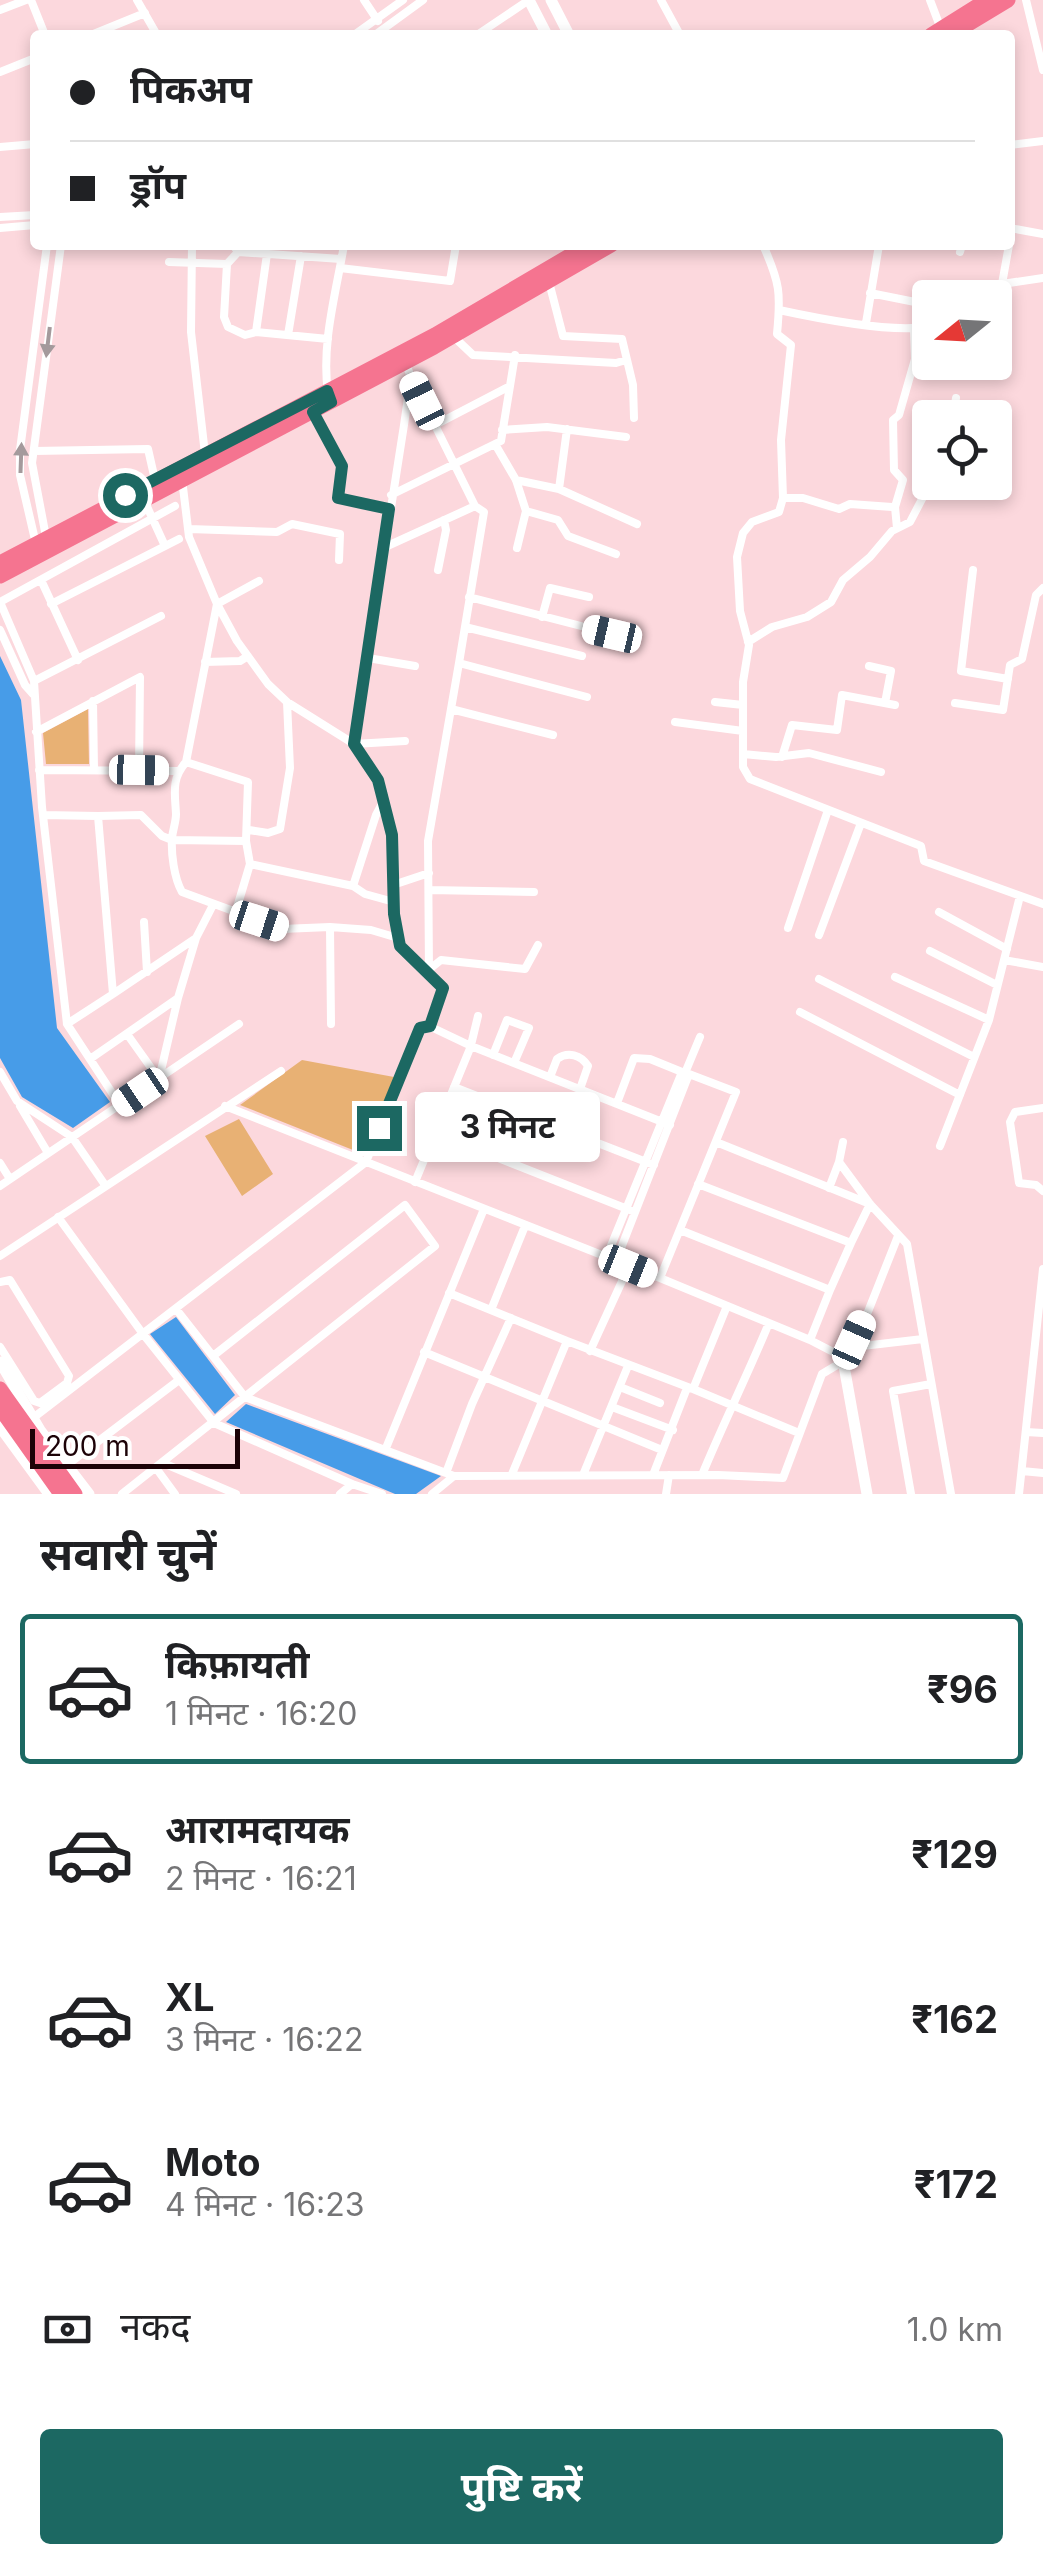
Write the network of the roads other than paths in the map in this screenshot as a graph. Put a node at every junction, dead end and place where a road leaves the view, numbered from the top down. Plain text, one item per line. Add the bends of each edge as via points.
1 (28, 0) edge
2 (137, 0) edge
3 (364, 0) edge
4 (403, 0) edge
5 (423, 0) edge
6 (529, 0) edge
7 (550, 0) edge
8 (661, 0) edge
9 (930, 0) edge
10 (987, 0) edge
11 (1008, 0) edge
12 (1026, 0) edge
13 (0, 10) edge
14 (144, 13) junction
15 (376, 19) junction
16 (43, 30) edge
17 (103, 30) edge
18 (154, 30) edge
19 (361, 30) edge
20 (379, 30) edge
21 (382, 30) edge
22 (484, 30) edge
23 (544, 30) edge
24 (566, 30) edge
25 (677, 30) edge
26 (940, 30) edge
27 (945, 30) edge
28 (947, 30) edge
29 (30, 60) edge
30 (1043, 70) edge
31 (0, 72) edge
32 (1043, 141) edge
33 (30, 144) edge
34 (1015, 144) edge
35 (0, 147) edge
36 (30, 215) edge
37 (0, 218) edge
38 (30, 225) edge
39 (0, 228) edge
40 (1015, 229) edge
41 (1043, 234) edge
42 (45, 250) edge
43 (59, 250) edge
44 (192, 250) edge
45 (234, 250) edge
46 (245, 250) edge
47 (343, 250) edge
48 (455, 250) edge
49 (579, 250) edge
50 (603, 250) edge
51 (765, 250) edge
52 (877, 250) edge
53 (1007, 250) edge
54 (266, 254) junction
55 (301, 256) junction
56 (169, 262) dead end
57 (192, 263) junction
58 (227, 264) junction
59 (341, 264) junction
60 (1043, 278) edge
61 (1003, 280) edge
62 (549, 282) junction
63 (1012, 283) edge
64 (870, 293) junction
65 (912, 301) edge
66 (779, 310) junction
67 (866, 323) junction
68 (912, 330) edge
69 (256, 332) junction
70 (288, 335) junction
71 (454, 336) junction
72 (328, 338) junction
73 (515, 356) junction
74 (626, 360) junction
75 (408, 370) junction
76 (912, 372) edge
77 (510, 386) junction
78 (329, 397) junction
79 (313, 412) junction
80 (634, 418) dead end
81 (435, 425) junction
82 (567, 429) junction
83 (502, 430) junction
84 (626, 436) dead end
85 (495, 444) junction
86 (34, 450) junction
87 (205, 454) junction
88 (454, 466) junction
89 (182, 479) junction
90 (155, 480) junction
91 (516, 480) junction
92 (559, 489) junction
93 (392, 495) junction
94 (783, 498) junction
95 (143, 499) junction
96 (922, 500) edge
97 (176, 506) dead end
98 (475, 506) junction
99 (892, 507) dead end
100 (389, 509) junction
101 (526, 510) junction
102 (152, 518) junction
103 (444, 520) junction
104 (637, 524) dead end
105 (898, 528) junction
106 (188, 529) junction
107 (178, 538) dead end
108 (42, 545) junction
109 (165, 546) junction
110 (384, 548) junction
111 (517, 548) dead end
112 (616, 554) dead end
113 (339, 560) dead end
114 (0, 563) edge
115 (438, 570) dead end
116 (973, 570) dead end
117 (0, 576) edge
118 (41, 580) junction
119 (260, 581) dead end
120 (1043, 588) edge
121 (589, 596) dead end
122 (470, 598) junction
123 (0, 602) edge
124 (52, 604) junction
125 (216, 604) junction
126 (161, 616) dead end
127 (542, 617) junction
128 (464, 627) junction
129 (12, 631) junction
130 (612, 634) dead end
131 (1, 635) edge
132 (748, 642) junction
133 (248, 656) junction
134 (582, 656) dead end
135 (368, 658) junction
136 (78, 660) junction
137 (205, 662) junction
138 (458, 663) junction
139 (415, 666) dead end
140 (868, 666) dead end
141 (1008, 679) junction
142 (34, 681) junction
143 (33, 694) junction
144 (587, 697) dead end
145 (93, 701) junction
146 (287, 702) junction
147 (715, 702) dead end
148 (955, 702) dead end
149 (743, 705) junction
150 (451, 710) junction
151 (674, 722) dead end
152 (743, 731) junction
153 (36, 732) junction
154 (554, 735) dead end
155 (406, 741) dead end
156 (354, 744) junction
157 (743, 754) junction
158 (782, 756) junction
159 (186, 762) junction
160 (39, 770) junction
161 (94, 770) junction
162 (139, 770) junction
163 (178, 771) junction
164 (881, 772) dead end
165 (384, 802) junction
166 (828, 810) junction
167 (43, 815) junction
168 (98, 816) junction
169 (861, 823) junction
170 (249, 830) junction
171 (172, 840) junction
172 (246, 840) junction
173 (250, 864) junction
174 (428, 873) junction
175 (394, 885) junction
176 (354, 886) junction
177 (429, 890) junction
178 (534, 892) dead end
179 (1020, 896) junction
180 (394, 902) junction
181 (213, 904) junction
182 (1043, 904) edge
183 (939, 912) dead end
184 (235, 914) junction
185 (144, 922) dead end
186 (330, 927) junction
187 (788, 928) dead end
188 (819, 935) dead end
189 (196, 938) junction
190 (398, 938) junction
191 (538, 945) dead end
192 (1007, 949) junction
193 (930, 951) dead end
194 (1004, 960) junction
195 (1043, 968) edge
196 (147, 972) junction
197 (429, 972) junction
198 (895, 977) dead end
199 (819, 979) dead end
200 (997, 985) junction
201 (112, 994) junction
202 (178, 998) junction
203 (800, 1012) dead end
204 (478, 1016) dead end
205 (988, 1020) junction
206 (67, 1024) junction
207 (240, 1024) dead end
208 (331, 1024) dead end
209 (430, 1026) junction
210 (127, 1034) junction
211 (700, 1037) dead end
212 (471, 1046) junction
213 (493, 1055) junction
214 (974, 1057) junction
215 (90, 1060) junction
216 (514, 1064) junction
217 (280, 1071) dead end
218 (0, 1072) edge
219 (685, 1073) junction
220 (550, 1077) junction
221 (159, 1079) junction
222 (454, 1087) junction
223 (580, 1089) junction
224 (960, 1095) junction
225 (17, 1101) junction
226 (616, 1103) junction
227 (120, 1104) junction
228 (225, 1106) junction
229 (1043, 1108) edge
230 (666, 1123) junction
231 (435, 1133) junction
232 (72, 1137) junction
233 (716, 1142) junction
234 (843, 1142) dead end
235 (940, 1146) dead end
236 (48, 1154) junction
237 (366, 1162) junction
238 (839, 1162) junction
239 (0, 1163) edge
240 (650, 1163) junction
241 (10, 1179) junction
242 (416, 1182) junction
243 (698, 1184) junction
244 (105, 1185) junction
245 (0, 1186) edge
246 (829, 1188) junction
247 (1043, 1191) edge
248 (870, 1204) junction
249 (484, 1210) junction
250 (631, 1210) junction
251 (58, 1217) junction
252 (524, 1226) junction
253 (680, 1230) junction
254 (898, 1236) junction
255 (851, 1243) junction
256 (0, 1256) edge
257 (611, 1260) junction
258 (628, 1266) junction
259 (1043, 1269) edge
260 (1043, 1277) edge
261 (660, 1278) junction
262 (0, 1282) edge
263 (830, 1290) junction
264 (449, 1293) junction
265 (727, 1306) junction
266 (176, 1308) junction
267 (1042, 1309) edge
268 (492, 1310) junction
269 (511, 1318) junction
270 (770, 1323) junction
271 (142, 1334) junction
272 (923, 1339) junction
273 (810, 1340) junction
274 (567, 1341) junction
275 (0, 1347) edge
276 (854, 1347) junction
277 (590, 1351) junction
278 (1039, 1351) edge
279 (424, 1352) junction
280 (213, 1356) junction
281 (838, 1360) junction
282 (0, 1362) edge
283 (628, 1366) junction
284 (484, 1377) junction
285 (179, 1380) junction
286 (12, 1384) edge
287 (931, 1384) junction
288 (620, 1387) junction
289 (690, 1389) junction
290 (1030, 1393) junction
291 (1043, 1394) edge
292 (246, 1397) junction
293 (542, 1400) junction
294 (660, 1403) dead end
295 (612, 1407) junction
296 (0, 1408) edge
297 (733, 1408) junction
298 (33, 1418) junction
299 (214, 1423) junction
300 (604, 1426) junction
301 (1, 1429) edge
302 (672, 1430) junction
303 (1026, 1432) junction
304 (800, 1433) junction
305 (1043, 1434) edge
306 (386, 1448) junction
307 (662, 1450) junction
308 (66, 1465) junction
309 (159, 1466) junction
310 (1022, 1471) junction
311 (450, 1474) junction
312 (512, 1474) junction
313 (1043, 1474) edge
314 (583, 1475) junction
315 (653, 1475) junction
316 (669, 1475) junction
317 (702, 1475) junction
318 (352, 1484) junction
319 (863, 1490) edge
320 (50, 1494) edge
321 (61, 1494) edge
322 (74, 1494) edge
323 (89, 1494) edge
324 (122, 1494) edge
325 (175, 1494) edge
326 (236, 1494) edge
327 (340, 1494) edge
328 (382, 1494) edge
329 (432, 1494) edge
330 (666, 1494) edge
331 (911, 1494) edge
332 (951, 1494) edge
333 (1020, 1494) edge

1 - 13 street
1 - 16 street
2 - 14 street
3 - 15 street
4 - 15 street
5 - 21 street
6 - 22 street
6 - 23 street
7 - 24 street
8 - 25 street
9 - 26 street
10 - 27 highway
11 - 28 highway
12 - 30 street
14 - 17 street
14 - 18 street
15 - 19 street
15 - 20 street
29 - 31 street
32 - 34 street
33 - 35 street
36 - 37 street
38 - 39 street
40 - 41 street
108 -> 42 street via 20,476 20,450
43 -> 86 street
44 - 57 street
45 - 58 street
46 - 54 street
47 - 59 street
48 - 59 street via 450,282
49 - 78 highway
50 - 62 highway
51 - 66 street
52 - 64 street
53 - 61 street
54 - 55 street
54 - 69 street
55 - 59 street
55 - 70 street
56 - 57 street
57 - 58 street
57 - 87 street via 191,332
58 - 69 street via 228,327
59 - 72 street
60 - 63 street
62 - 71 highway
62 - 74 street via 560,333 622,338
64 - 65 street
64 - 67 street
66 - 67 street
66 - 94 street via 777,334 791,346 781,440
67 - 68 street
69 - 70 street
70 - 72 street
71 - 73 street via 474,355
71 - 75 highway
72 - 78 street
73 - 74 street
73 - 77 street
74 - 80 street
75 - 78 highway
75 - 81 street
75 - 93 street
76 - 105 street via 893,420 894,470 902,480
77 - 81 street
77 - 83 street
78 - 79 highway
78 - 87 highway
79 - 89 highway
79 - 100 street via 342,466 338,498
81 - 88 street
82 - 83 street
82 - 84 street
82 - 92 street
83 - 85 street
85 - 88 street
85 - 91 street
86 - 90 street via 148,449
86 - 108 street
87 - 90 highway
88 - 93 street
88 - 98 street
89 - 95 highway
89 - 106 street
90 - 108 highway
91 - 92 street
91 - 101 street
92 - 104 street
93 - 100 street
94 - 99 street via 840,510 850,504
94 - 132 street via 779,512 742,533 739,593
95 - 102 street
95 - 108 highway
96 - 105 street via 910,522
97 - 102 street
98 - 103 street
98 - 122 street via 484,512
100 - 110 street
101 - 111 street
101 - 112 street via 558,520 568,536
102 - 109 street
102 - 118 street
103 - 110 street
103 - 115 street
105 - 132 street via 843,580 831,602
106 - 113 street via 277,532 292,524 340,534
106 - 125 street
107 - 109 street
108 - 114 highway
108 - 117 highway
109 - 124 street
110 - 135 street
116 - 141 street via 960,671
118 - 123 street
118 - 124 street
119 - 125 street
120 - 141 street via 1022,659 1012,662
121 - 127 street via 550,588
122 - 127 street
122 - 128 street
123 - 129 street
124 - 136 street
125 - 133 street
125 - 137 street
126 - 136 street
127 - 130 street
128 - 134 street
128 - 138 street
129 - 131 street
129 - 142 street
131 - 143 street
132 - 149 street
133 - 137 street
133 - 146 street
135 - 139 street
135 - 156 street
136 - 142 street
137 - 159 street
138 - 144 street
138 - 150 street
140 - 158 street via 891,672 890,704 842,696 837,730 792,725
141 - 148 street via 1003,710
142 - 143 street
143 - 153 street
145 - 153 street
145 - 161 street
145 - 162 street via 140,678
146 - 156 street
146 - 170 street via 290,768 280,829
147 - 149 street
149 - 152 street
150 - 154 street
150 - 174 street
151 - 152 street
152 - 157 street
153 - 160 street
155 - 156 street
156 - 165 street
157 - 158 street
157 - 166 street via 750,779
158 - 164 street via 808,754
159 - 163 street
159 - 170 street via 248,782
160 - 161 street
160 - 167 street
161 - 162 street
162 - 163 street
163 - 171 street
165 - 175 street
165 - 176 street
166 - 169 street
166 - 187 street
167 - 168 street
167 - 206 street
168 - 171 street via 141,816
168 - 201 street
169 - 179 street via 921,846 924,861
169 - 188 street
170 - 172 street
171 - 172 street
171 - 181 street via 182,892
172 - 173 street
173 - 176 street
173 - 184 street
174 - 175 street
174 - 177 street
175 - 180 street
176 - 180 street
177 - 178 street
177 - 197 street
179 - 182 street
179 - 192 street
180 - 190 street
181 - 184 street
181 - 189 street
183 - 192 street
184 - 186 street via 282,929
185 - 196 street
186 - 190 street
186 - 208 street
189 - 196 street
189 - 202 street
190 - 197 street
191 - 197 street via 525,969 440,960
192 - 194 street
193 - 200 street
194 - 195 street
194 - 200 street
196 - 201 street
197 - 209 street via 443,988
198 - 205 street
199 - 214 street
200 - 205 street
201 - 206 street
202 - 210 street
202 - 221 street
203 - 224 street
204 - 212 street
205 - 214 street
206 - 215 street
207 - 221 street
209 - 212 street
209 - 237 street via 420,1028
210 - 215 street
210 - 221 street
211 - 219 street
212 - 213 street
212 - 222 street
213 - 216 street
213 - 216 street via 508,1020 528,1028
214 - 224 street
215 - 227 street
216 - 220 street
217 - 228 street
218 - 225 street
219 - 226 street via 634,1058
219 - 230 street
219 - 233 street via 736,1092
220 - 223 street
220 - 223 street via 557,1059 574,1055 588,1066
221 - 227 street
222 - 231 street
222 - 240 street
223 - 226 street
224 - 235 street
225 - 232 street
225 - 236 street
226 - 230 street
227 - 232 street
228 - 237 street
228 - 244 street
229 - 247 street via 1015,1112 1010,1122 1019,1183
230 - 240 street
231 - 242 street
231 - 250 street
232 - 236 street
232 - 244 street
233 - 243 street
233 - 246 street
234 - 238 street
236 - 241 street
237 - 242 street
237 - 266 street
238 - 246 street
238 - 248 street
239 - 241 street
240 - 250 street
241 - 245 street
242 - 249 street
243 - 253 street
243 - 255 street
244 - 251 street
246 - 248 street
248 - 254 street
248 - 255 street
249 - 252 street
249 - 264 street
250 - 257 street
251 - 256 street
251 - 271 street
252 - 257 street
252 - 268 street
253 - 261 street
253 - 263 street
254 - 272 street via 911,1260
254 - 276 street
255 - 263 street
257 - 258 street
258 - 261 street
258 - 277 street
259 - 260 street
260 - 267 street
261 - 265 street
262 - 286 street via 10,1280 70,1376 40,1403
263 - 273 street
264 - 268 street
264 - 279 street
265 - 270 street
265 - 289 street
266 - 271 street
266 - 280 street
267 - 278 street
268 - 269 street
269 - 274 street
269 - 284 street
270 - 273 street
270 - 297 street
271 - 285 street
271 - 298 street
272 - 276 street
272 - 287 street
273 - 281 street
274 - 277 street
274 - 293 street
275 - 286 street
276 - 281 street
277 - 283 street
278 - 290 street
279 - 284 street
279 - 306 street
280 - 292 street
280 - 292 street via 409,1206 435,1246
281 - 304 street via 822,1374
281 - 319 street
282 - 286 street
283 - 288 street
283 - 289 street
284 - 293 street
284 - 311 street
285 - 299 street
285 - 308 street
286 - 298 street
286 - 322 highway
287 - 331 street via 893,1391
287 - 332 street
288 - 294 street
288 - 295 street
289 - 297 street
289 - 302 street
290 - 291 street
290 - 303 street
292 - 299 street
292 - 306 street
293 - 300 street
293 - 312 street
295 - 300 street
295 - 302 street
296 - 321 highway
297 - 304 street
297 - 317 street
298 - 308 street
299 - 309 street
299 - 318 street
300 - 307 street
300 - 314 street
301 - 320 street
302 - 307 street
303 - 305 street
303 - 310 street
304 - 317 street via 783,1478
306 - 311 street
307 - 315 street
308 - 323 street
309 - 324 street
309 - 325 street
309 - 326 street
310 - 313 street
310 - 333 street
311 - 312 street
311 - 329 street
312 - 314 street
314 - 315 street
315 - 316 street
316 - 317 street
316 - 330 street
318 - 327 street
318 - 328 street

